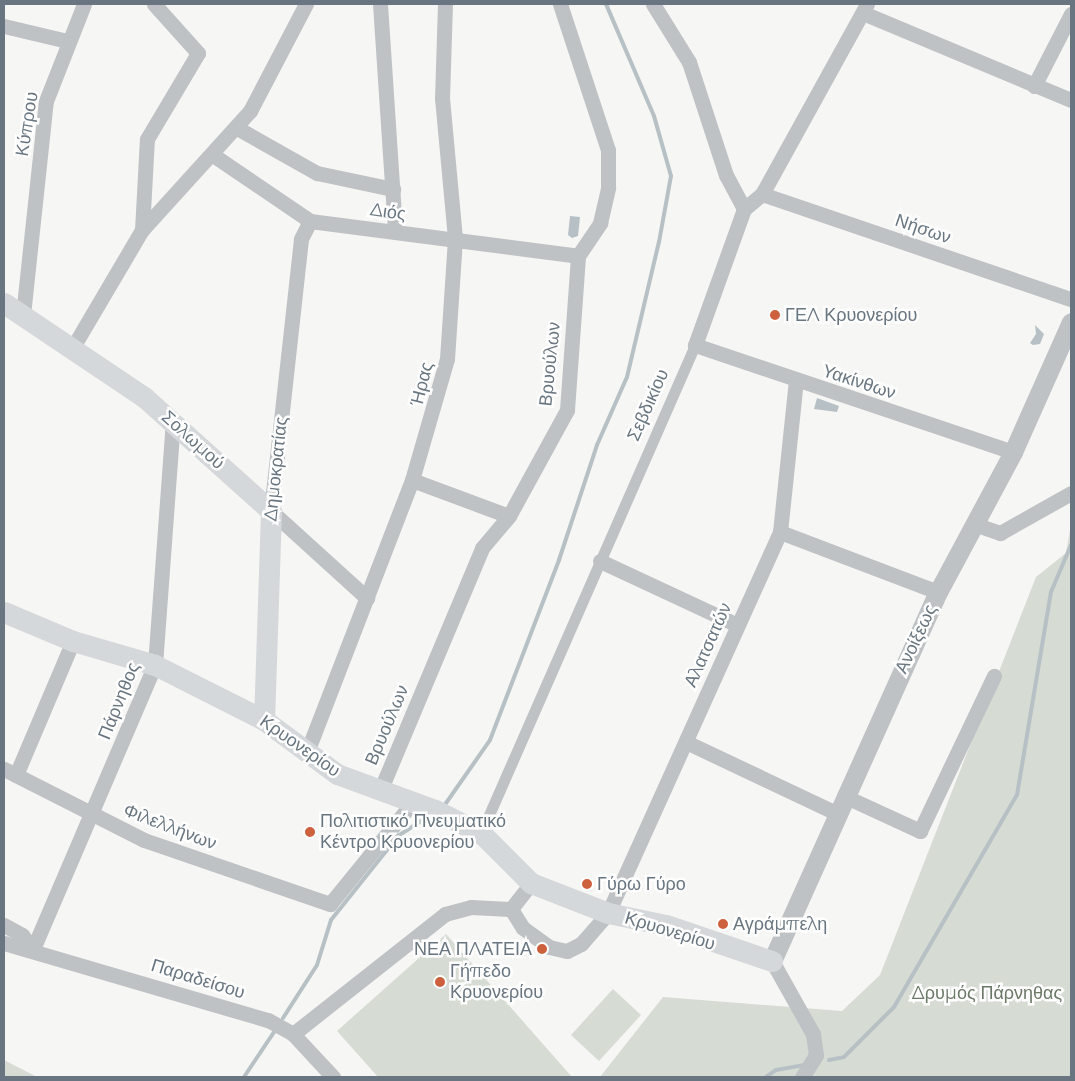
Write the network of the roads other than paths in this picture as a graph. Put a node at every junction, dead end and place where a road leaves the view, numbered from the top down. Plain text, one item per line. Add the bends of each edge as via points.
1 (84, 4) edge
2 (154, 4) edge
3 (306, 4) edge
4 (380, 4) edge
5 (445, 4) edge
6 (560, 4) edge
7 (653, 4) edge
8 (865, 8) edge
9 (1071, 14) edge
10 (4, 26) edge
11 (67, 41) junction
12 (1034, 86) junction
13 (1071, 100) edge
14 (238, 128) junction
15 (213, 155) junction
16 (393, 189) junction
17 (762, 194) junction
18 (744, 209) junction
19 (310, 221) junction
20 (142, 230) junction
21 (395, 232) junction
22 (455, 238) junction
23 (578, 256) junction
24 (1071, 299) edge
25 (4, 303) edge
26 (23, 315) junction
27 (1071, 322) edge
28 (695, 345) junction
29 (73, 347) junction
30 (796, 380) junction
31 (173, 421) junction
32 (1013, 452) junction
33 (412, 480) junction
34 (1071, 493) edge
35 (271, 511) junction
36 (509, 516) junction
37 (974, 524) junction
38 (780, 532) junction
39 (600, 561) junction
40 (938, 592) junction
41 (367, 598) junction
42 (4, 612) edge
43 (737, 625) junction
44 (73, 641) junction
45 (155, 665) junction
46 (994, 676) dead end
47 (264, 720) junction
48 (686, 742) junction
49 (307, 752) junction
50 (10, 772) edge
51 (380, 791) junction
52 (412, 803) junction
53 (840, 805) junction
54 (93, 816) junction
55 (482, 833) junction
56 (531, 883) junction
57 (511, 909) junction
58 (608, 913) junction
59 (4, 925) edge
60 (4, 943) edge
61 (33, 948) junction
62 (772, 961) junction
63 (293, 1034) junction
64 (332, 1077) edge
65 (802, 1077) edge

1 - 11 street, Κύπρου
2 - 20 street via 198,53 147,138
3 - 14 street via 278,64
4 - 16 street
5 - 22 street, Ήρας via 442,98
6 - 23 street, Βρυούλων via 608,150 608,187 600,223
7 - 18 street via 689,62 726,175
8 - 12 street
8 - 17 street
9 - 12 street
10 - 11 street
11 - 26 street, Κύπρου via 46,101
12 - 13 street
14 - 15 street
14 - 16 street via 317,173
15 - 19 street, Διός
15 - 20 street
16 - 21 street
17 - 18 street
17 - 24 street, Νήσων
18 - 28 street, Σεβδικίου
19 - 21 street, Διός
19 - 35 street, Δημοκρατίας via 301,239
20 - 29 street
21 - 22 street, Διός
22 - 23 street, Διός
22 - 33 street, Ήρας via 448,359
23 - 36 street, Βρυούλων via 567,410
25 - 26 main road, Σολωμού
26 - 29 main road, Σολωμού
27 - 32 street, Ανοίξεως
28 - 30 street, Υακίνθων
28 - 39 street, Σεβδικίου
29 - 31 main road, Σολωμού
30 - 32 street, Υακίνθων
30 - 38 street, Αλατσατών
31 - 35 main road, Σολωμού
31 - 45 street, Πάρνηθος
32 - 37 street, Ανοίξεως
33 - 36 street
33 - 41 street, Ήρας
34 - 37 street via 1000,533
35 - 41 street, Σολωμού
35 - 47 main road, Δημοκρατίας
36 - 51 street, Βρυούλων via 482,548
37 - 40 street, Ανοίξεως
38 - 40 street
38 - 43 street, Αλατσατών
39 - 43 street
39 - 55 street, Σεβδικίου
40 - 53 street, Ανοίξεως
41 - 49 street, Ήρας
42 - 44 main road, Κρυονερίου
43 - 48 street, Αλατσατών
44 - 45 main road, Κρυονερίου
44 - 50 street
45 - 47 main road, Κρυονερίου
45 - 54 street, Πάρνηθος
46 - 53 street via 920,831
47 - 49 main road, Κρυονερίου
48 - 53 street
48 - 58 street, Αλατσατών
49 - 51 main road, Κρυονερίου via 337,774
50 - 54 street, Φιλελλήνων
51 - 52 main road, Κρυονερίου
52 - 54 street, Φιλελλήνων via 330,904 144,840
52 - 55 main road, Κρυονερίου
53 - 62 street, Ανοίξεως
54 - 61 street, Πάρνηθος
55 - 56 main road, Κρυονερίου
56 - 57 street
56 - 58 main road, Κρυονερίου
57 - 58 street, Αλατσατών via 523,928 549,947 566,951 581,944
57 - 63 street via 470,907 445,914
58 - 62 main road, Κρυονερίου via 666,926
59 - 61 street, Παραδείσου via 22,935
60 - 61 street, Παραδείσου via 16,949
61 - 63 street, Παραδείσου via 268,1020
62 - 65 street via 813,1034 816,1055
63 - 64 street, Παραδείσου

